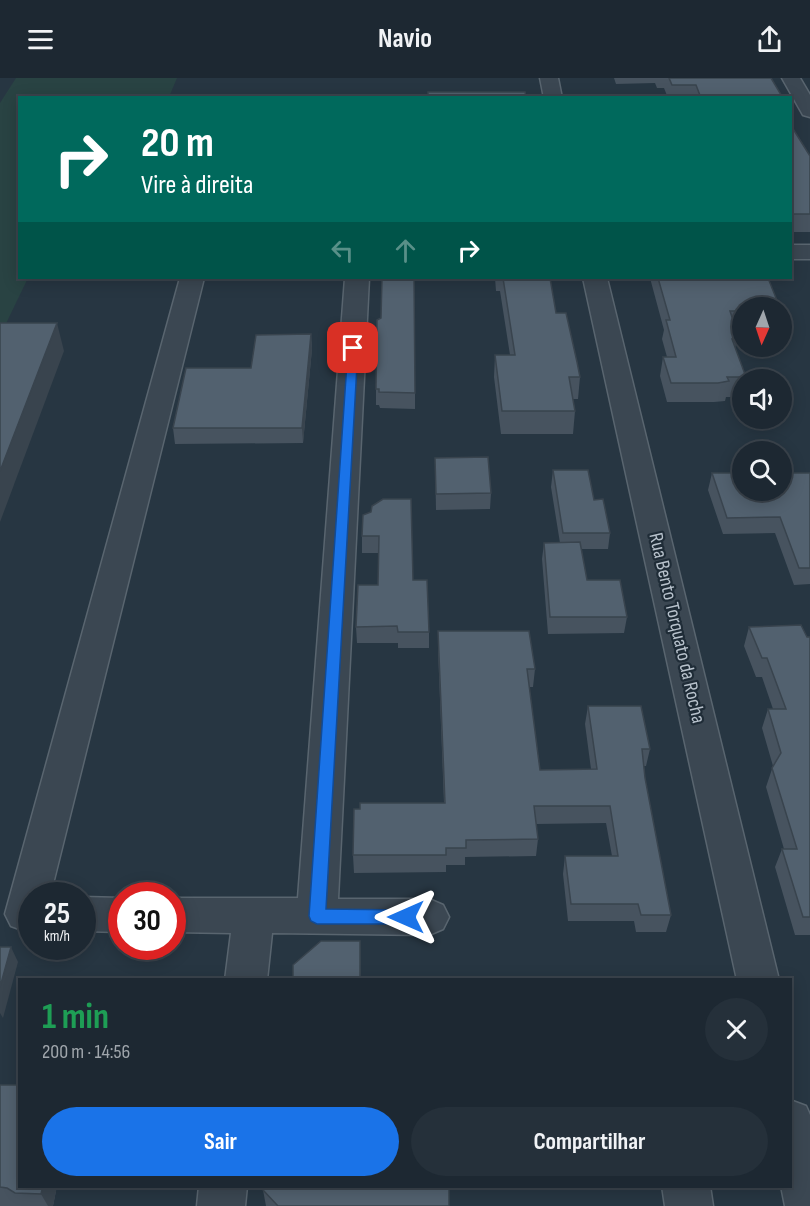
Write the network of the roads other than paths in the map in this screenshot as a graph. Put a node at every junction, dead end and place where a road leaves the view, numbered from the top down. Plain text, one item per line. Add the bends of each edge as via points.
1 (549, 78) edge
2 (791, 78) edge
3 (553, 96) edge
4 (810, 111) edge
5 (792, 252) edge
6 (810, 252) edge
7 (192, 279) edge
8 (357, 279) edge
9 (595, 279) edge
10 (28, 882) edge
11 (186, 915) edge
12 (253, 916) junction
13 (317, 916) junction
14 (429, 917) dead end
15 (246, 978) edge
16 (758, 978) edge
17 (792, 1131) edge
18 (223, 1188) edge
19 (686, 1188) edge
20 (221, 1206) edge
21 (688, 1206) edge
22 (809, 1206) edge

1 - 3 street
2 - 4 street
5 - 6 street
7 - 10 street
8 - 13 street
9 - 16 street, Rua Bento Torquato da Rocha
11 - 12 street
12 - 13 street
12 - 15 street
13 - 14 street
17 - 22 street
18 - 20 street
19 - 21 street

